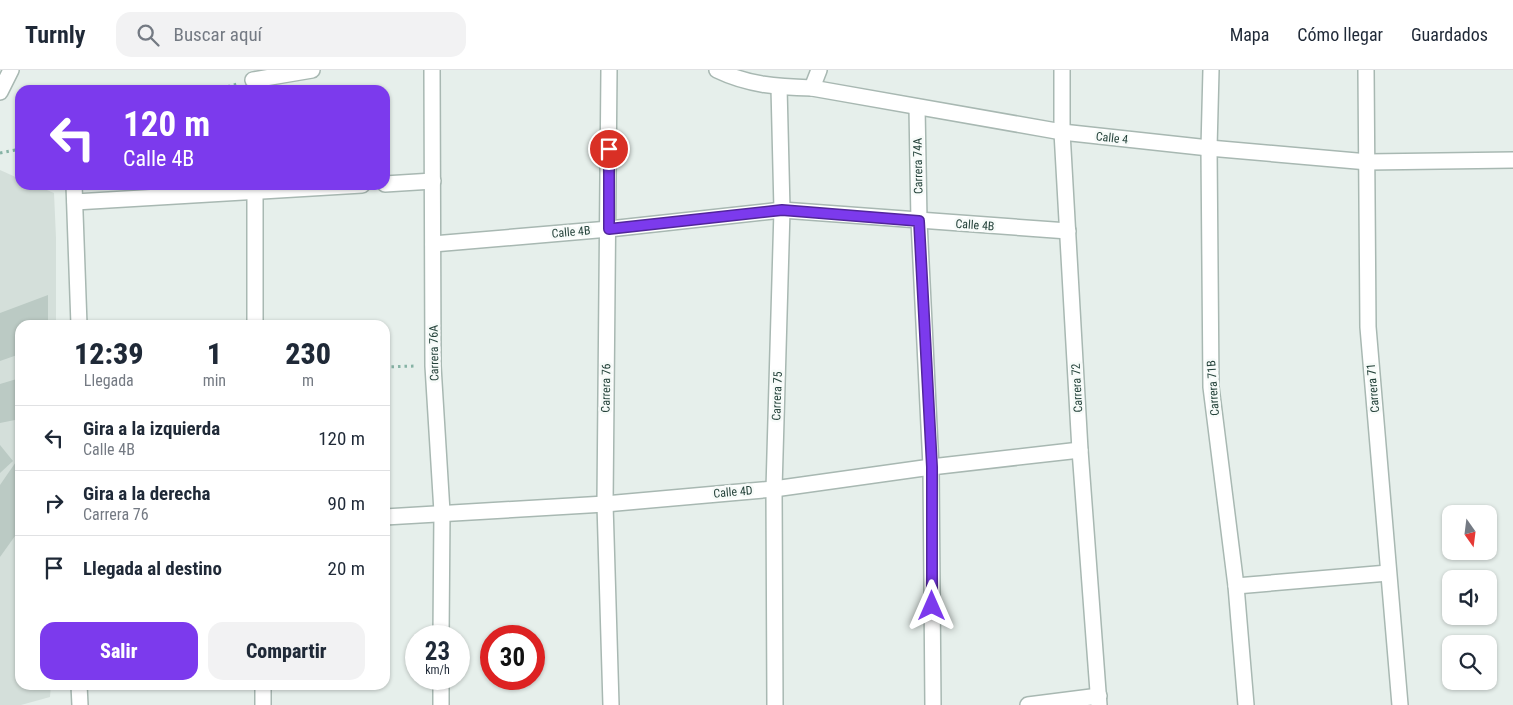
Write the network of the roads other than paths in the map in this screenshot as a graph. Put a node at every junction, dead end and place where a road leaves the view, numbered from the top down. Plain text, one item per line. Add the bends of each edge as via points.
1 (11, 70) edge
2 (312, 70) edge
3 (432, 70) edge
4 (609, 70) edge
5 (717, 70) edge
6 (819, 70) edge
7 (1062, 70) edge
8 (1212, 70) edge
9 (1366, 70) edge
10 (253, 80) edge
11 (778, 87) junction
12 (812, 88) junction
13 (0, 92) edge
14 (917, 107) junction
15 (1062, 132) junction
16 (1209, 148) junction
17 (1513, 160) edge
18 (1368, 162) junction
19 (433, 181) junction
20 (390, 184) edge
21 (74, 190) edge
22 (229, 190) edge
23 (255, 190) edge
24 (75, 202) junction
25 (782, 210) junction
26 (919, 221) junction
27 (609, 229) junction
28 (1068, 231) junction
29 (433, 244) junction
30 (79, 320) edge
31 (255, 320) edge
32 (1080, 450) junction
33 (932, 467) junction
34 (774, 489) junction
35 (604, 504) junction
36 (442, 512) junction
37 (390, 517) edge
38 (1388, 573) junction
39 (1236, 586) junction
40 (441, 625) edge
41 (79, 690) edge
42 (263, 690) edge
43 (441, 690) edge
44 (1099, 700) edge
45 (80, 705) edge
46 (263, 705) edge
47 (441, 705) edge
48 (611, 705) edge
49 (775, 705) edge
50 (932, 705) edge
51 (1028, 705) edge
52 (1246, 705) edge
53 (1400, 705) edge

1 - 13 street
2 - 10 street
3 - 19 street, Carrera 76A
4 - 27 street, Carrera 76
5 - 11 street, Calle 4 via 738,80
6 - 12 street
7 - 15 street, Carrera 72
8 - 16 street, Carrera 71B
9 - 18 street, Carrera 71
11 - 12 street, Calle 4
11 - 25 street, Carrera 75
12 - 14 street, Calle 4
14 - 15 street, Calle 4
14 - 26 street, Carrera 74A
15 - 16 street, Calle 4
15 - 28 street, Carrera 72
16 - 18 street, Calle 4
16 - 39 street, Carrera 71B via 1211,387
17 - 18 street, Calle 4
18 - 38 street, Carrera 71 via 1368,327
19 - 20 street
19 - 29 street, Carrera 76A
21 - 24 street
22 - 24 street
23 - 31 street
24 - 30 street
25 - 26 street, Calle 4B
25 - 27 street, Calle 4B
25 - 34 street, Carrera 75
26 - 28 street, Calle 4B
26 - 33 street, Carrera 74A
27 - 29 street, Calle 4B
27 - 35 street, Carrera 76
28 - 32 street, Carrera 72
29 - 36 street, Carrera 76A via 433,366
32 - 33 street, Calle 4D
32 - 44 street, Carrera 72
33 - 34 street, Calle 4D
33 - 50 street, Carrera 74A
34 - 35 street, Calle 4D
34 - 49 street, Carrera 75
35 - 36 street, Calle 4D
35 - 48 street, Carrera 76
36 - 37 street, Calle 4D
36 - 40 street, Carrera 76A
38 - 39 street
38 - 53 street, Carrera 71
39 - 52 street, Carrera 71B
41 - 45 street
42 - 46 street
43 - 47 street
44 - 51 street

